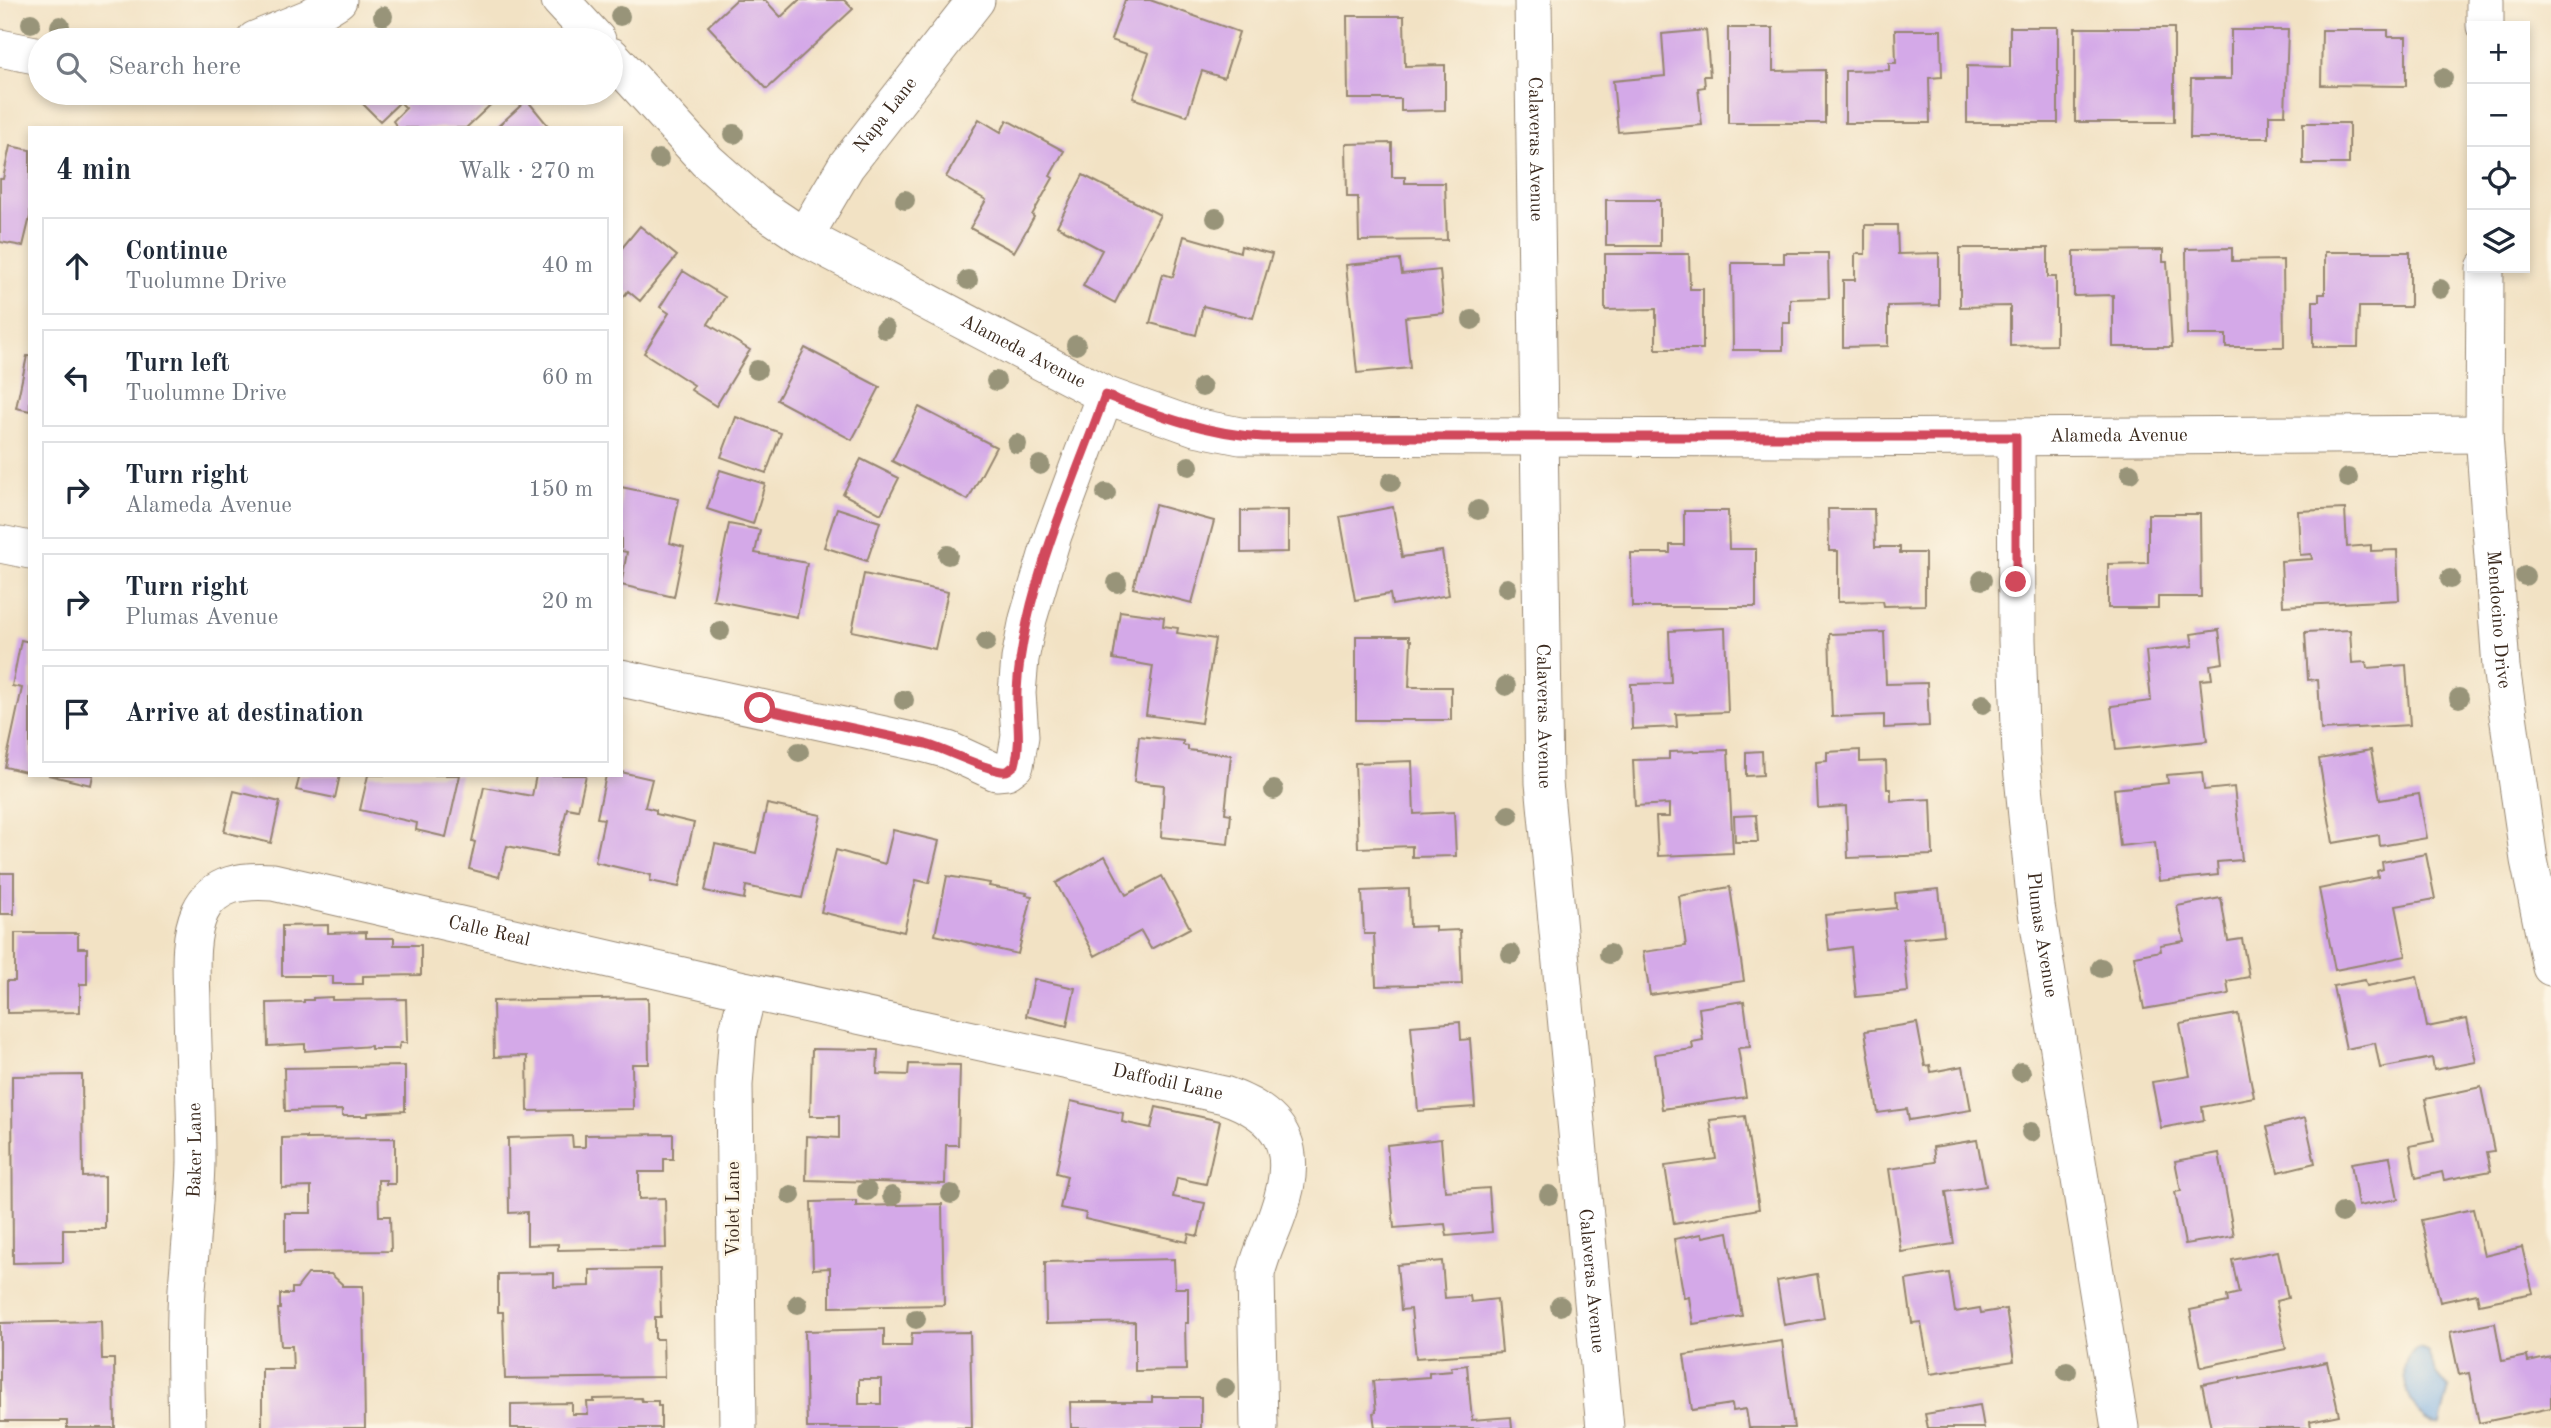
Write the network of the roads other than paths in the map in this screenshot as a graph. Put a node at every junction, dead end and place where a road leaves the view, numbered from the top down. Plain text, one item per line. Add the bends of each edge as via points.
1 (338, 0) edge
2 (560, 0) edge
3 (976, 0) edge
4 (1533, 0) edge
5 (2485, 0) edge
6 (2485, 21) edge
7 (284, 28) edge
8 (586, 28) edge
9 (0, 48) edge
10 (28, 54) edge
11 (623, 69) edge
12 (804, 237) junction
13 (2485, 273) edge
14 (1105, 395) junction
15 (2484, 434) junction
16 (2016, 437) junction
17 (1541, 438) junction
18 (0, 544) edge
19 (28, 550) edge
20 (623, 678) edge
21 (228, 885) joint
22 (2551, 967) edge
23 (748, 991) junction
24 (187, 1428) edge
25 (738, 1428) edge
26 (1259, 1428) edge
27 (1605, 1428) edge
28 (2120, 1428) edge

1 - 7 street
2 - 8 street
3 - 12 street, Napa Lane via 846,166
4 - 17 street, Calaveras Avenue
5 - 6 street
9 - 10 street
11 - 12 street, Alameda Avenue via 707,161 758,206
12 - 14 street, Alameda Avenue
13 - 15 street, Mendocino Drive
14 - 17 street, Alameda Avenue via 1195,427 1240,436
14 - 20 street via 1028,619 1017,693 1018,753 1015,765 1007,771 996,772 926,744
15 - 16 street, Alameda Avenue
15 - 22 street, Mendocino Drive via 2501,667 2529,860
16 - 17 street, Alameda Avenue
16 - 28 street, Plumas Avenue via 2021,757 2036,906
17 - 27 street, Calaveras Avenue via 1544,783
18 - 19 street
21 - 23 street, Calle Real via 273,882
21 - 24 street, Baker Lane via 201,911 192,947 196,1161 186,1311
23 - 25 street, Violet Lane via 738,1031 734,1085
23 - 26 street, Daffodil Lane via 1224,1095 1268,1117 1283,1137 1288,1159 1286,1186 1256,1274

